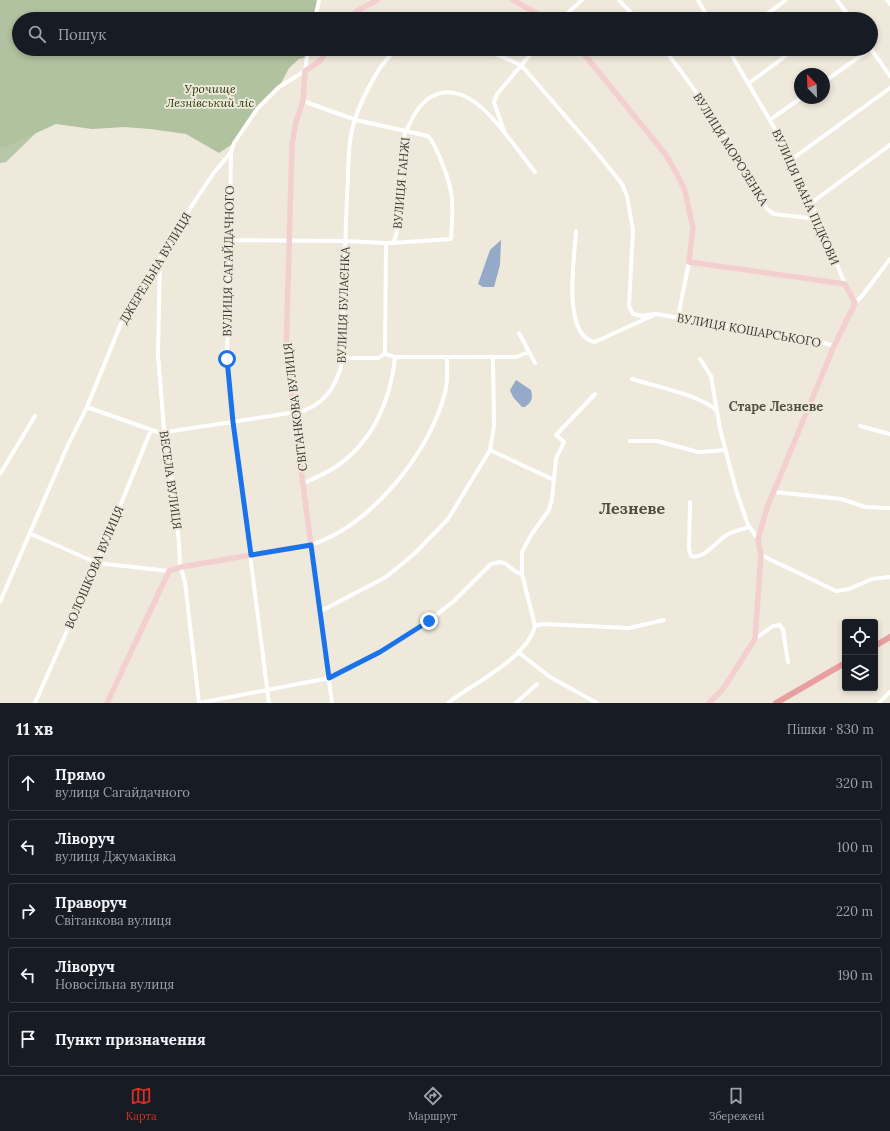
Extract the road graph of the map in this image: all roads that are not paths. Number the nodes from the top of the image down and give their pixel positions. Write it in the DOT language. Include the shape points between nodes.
graph roads {
  1 [pos="318,0"];
  2 [pos="377,0"];
  3 [pos="513,0"];
  4 [pos="582,0"];
  5 [pos="619,0"];
  6 [pos="705,0"];
  7 [pos="786,0"];
  8 [pos="837,0"];
  9 [pos="887,0"];
  10 [pos="699,2"];
  11 [pos="890,4"];
  12 [pos="316,12"];
  13 [pos="356,12"];
  14 [pos="534,12"];
  15 [pos="569,12"];
  16 [pos="630,12"];
  17 [pos="705,12"];
  18 [pos="770,12"];
  19 [pos="846,12"];
  20 [pos="307,56"];
  21 [pos="323,56"];
  22 [pos="391,56"];
  23 [pos="500,56"];
  24 [pos="529,56"];
  25 [pos="586,56"];
  26 [pos="670,56"];
  27 [pos="732,56"];
  28 [pos="786,56"];
  29 [pos="860,56"];
  30 [pos="875,56"];
  31 [pos="521,65"];
  32 [pos="305,71"];
  33 [pos="890,76"];
  34 [pos="830,78"];
  35 [pos="749,83"];
  36 [pos="890,88"];
  37 [pos="303,101"];
  38 [pos="794,103"];
  39 [pos="771,119"];
  40 [pos="356,120"];
  41 [pos="405,132"];
  42 [pos="505,135"];
  43 [pos="890,145"];
  44 [pos="231,152"];
  45 [pos="792,159"];
  46 [pos="535,172"];
  47 [pos="811,203"];
  48 [pos="817,219"];
  49 [pos="576,230"];
  50 [pos="228,240"];
  51 [pos="289,241"];
  52 [pos="345,241"];
  53 [pos="386,243"];
  54 [pos="392,243"];
  55 [pos="160,255"];
  56 [pos="890,259"];
  57 [pos="690,262"];
  58 [pos="845,284"];
  59 [pos="855,303"];
  60 [pos="656,314"];
  61 [pos="678,317"];
  62 [pos="519,333"];
  63 [pos="834,346"];
  64 [pos="529,352"];
  65 [pos="385,354"];
  66 [pos="395,357"];
  67 [pos="447,357"];
  68 [pos="493,357"];
  69 [pos="343,358"];
  70 [pos="700,358"];
  71 [pos="535,363"];
  72 [pos="632,379"];
  73 [pos="594,394"];
  74 [pos="87,407"];
  75 [pos="294,412"];
  76 [pos="717,412"];
  77 [pos="35,416"];
  78 [pos="233,422"];
  79 [pos="860,426"];
  80 [pos="151,430"];
  81 [pos="166,433"];
  82 [pos="890,434"];
  83 [pos="630,441"];
  84 [pos="490,450"];
  85 [pos="726,450"];
  86 [pos="0,474"];
  87 [pos="554,480"];
  88 [pos="304,483"];
  89 [pos="774,492"];
  90 [pos="690,502"];
  91 [pos="890,508"];
  92 [pos="749,527"];
  93 [pos="31,534"];
  94 [pos="758,539"];
  95 [pos="311,545"];
  96 [pos="251,555"];
  97 [pos="761,555"];
  98 [pos="97,563"];
  99 [pos="181,567"];
  100 [pos="169,571"];
  101 [pos="522,574"];
  102 [pos="890,577"];
  103 [pos="0,602"];
  104 [pos="321,611"];
  105 [pos="664,620"];
  106 [pos="535,626"];
  107 [pos="890,637"];
  108 [pos="755,639"];
  109 [pos="878,644"];
  110 [pos="518,652"];
  111 [pos="788,662"];
  112 [pos="842,665"];
  113 [pos="329,678"];
  114 [pos="537,684"];
  115 [pos="268,690"];
  116 [pos="890,692"];
  117 [pos="781,702"];
  118 [pos="35,703"];
  119 [pos="107,703"];
  120 [pos="199,703"];
  121 [pos="269,703"];
  122 [pos="332,703"];
  123 [pos="448,703"];
  124 [pos="516,703"];
  125 [pos="597,703"];
  126 [pos="709,703"];
  127 [pos="879,703"];
  1 -- 12 [label="street"];
  2 -- 13 [label="street"];
  3 -- 14 [label="street"];
  4 -- 15 [label="street"];
  5 -- 16 [label="street"];
  6 -- 10 [label="street"];
  7 -- 18 [label="street"];
  8 -- 19 [label="street"];
  9 -- 11 [label="street"];
  10 -- 17 [label="street"];
  20 -- 32 [label="street"];
  21 -- 32 [label="street"];
  22 -- 40 [label="street, ВУЛИЦЯ БУЛАЄНКА" via="368,89"];
  23 -- 31 [label="street"];
  24 -- 31 [label="street"];
  25 -- 57 [label="street" via="666,154 678,176 693,228"];
  26 -- 48 [label="street, ВУЛИЦЯ МОРОЗЕНКА" via="715,120 767,209 774,214"];
  27 -- 35 [label="street, ВУЛИЦЯ ІВАНА ПІДКОВИ"];
  28 -- 35 [label="street"];
  29 -- 34 [label="street"];
  30 -- 33 [label="street"];
  31 -- 42 [label="street" via="497,94 494,102"];
  31 -- 60 [label="street" via="622,184 627,196 633,230 629,306 633,314"];
  32 -- 37 [label="street, СВІТАНКОВА ВУЛИЦЯ"];
  32 -- 44 [label="street, ДЖЕРЕЛЬНА ВУЛИЦЯ" via="268,96 234,142"];
  35 -- 39 [label="street, ВУЛИЦЯ ІВАНА ПІДКОВИ"];
  36 -- 45 [label="street"];
  37 -- 40 [label="street"];
  37 -- 51 [label="street, СВІТАНКОВА ВУЛИЦЯ" via="292,144"];
  38 -- 39 [label="street"];
  39 -- 45 [label="street, ВУЛИЦЯ ІВАНА ПІДКОВИ"];
  40 -- 41 [label="street"];
  40 -- 52 [label="street, ВУЛИЦЯ БУЛАЄНКА" via="352,130"];
  41 -- 42 [label="street, ВУЛИЦЯ ГАНЖІ" via="425,100 438,93 449,92 463,95 476,103"];
  41 -- 54 [label="street, ВУЛИЦЯ ГАНЖІ" via="398,227"];
  41 -- 54 [label="street" via="428,136 435,144 451,185 451,239"];
  42 -- 46 [label="street, ВУЛИЦЯ ГАНЖІ"];
  43 -- 47 [label="street"];
  44 -- 50 [label="street, ВУЛИЦЯ САГАЙДАЧНОГО"];
  44 -- 55 [label="street, ДЖЕРЕЛЬНА ВУЛИЦЯ" via="213,174"];
  45 -- 47 [label="street, ВУЛИЦЯ ІВАНА ПІДКОВИ"];
  47 -- 48 [label="street, ВУЛИЦЯ ІВАНА ПІДКОВИ"];
  48 -- 58 [label="street, ВУЛИЦЯ ІВАНА ПІДКОВИ"];
  49 -- 60 [label="street" via="572,306 582,335 595,342"];
  50 -- 51 [label="street"];
  50 -- 78 [label="street, ВУЛИЦЯ САГАЙДАЧНОГО" via="227,359"];
  51 -- 52 [label="street"];
  51 -- 75 [label="street, СВІТАНКОВА ВУЛИЦЯ" via="286,354"];
  52 -- 53 [label="street"];
  52 -- 69 [label="street, ВУЛИЦЯ БУЛАЄНКА"];
  53 -- 54 [label="street, ВУЛИЦЯ ГАНЖІ"];
  53 -- 65 [label="street, ВУЛИЦЯ ГАНЖІ"];
  55 -- 74 [label="street, ДЖЕРЕЛЬНА ВУЛИЦЯ" via="124,316"];
  55 -- 81 [label="street, ВЕСЕЛА ВУЛИЦЯ" via="158,355"];
  56 -- 59 [label="street"];
  57 -- 58 [label="street"];
  57 -- 61 [label="street"];
  58 -- 59 [label="street"];
  59 -- 63 [label="street"];
  60 -- 61 [label="street, ВУЛИЦЯ КОШАРСЬКОГО"];
  61 -- 63 [label="street, ВУЛИЦЯ КОШАРСЬКОГО"];
  62 -- 64 [label="street"];
  63 -- 89 [label="street, ВУЛИЦЯ КОШАРСЬКОГО"];
  64 -- 68 [label="street" via="516,357"];
  64 -- 71 [label="street"];
  65 -- 66 [label="street"];
  65 -- 69 [label="street" via="378,358"];
  66 -- 67 [label="street"];
  66 -- 88 [label="street" via="394,375 382,413 361,445 336,467"];
  67 -- 68 [label="street"];
  67 -- 95 [label="street" via="446,392 436,419 414,459 390,492 354,523 324,541"];
  68 -- 84 [label="street" via="494,426"];
  69 -- 75 [label="street, ВУЛИЦЯ БУЛАЄНКА" via="340,374 330,393 310,408"];
  70 -- 76 [label="street" via="711,376"];
  72 -- 76 [label="street" via="684,394"];
  73 -- 87 [label="street" via="556,435 564,442 556,459"];
  74 -- 80 [label="street, ВУЛИЦЯ БУЛАЄНКА"];
  74 -- 93 [label="street, ДЖЕРЕЛЬНА ВУЛИЦЯ" via="67,447"];
  75 -- 78 [label="street, ВУЛИЦЯ БУЛАЄНКА"];
  75 -- 88 [label="street, СВІТАНКОВА ВУЛИЦЯ"];
  76 -- 85 [label="street"];
  77 -- 86 [label="street"];
  78 -- 81 [label="street, ВУЛИЦЯ БУЛАЄНКА"];
  78 -- 96 [label="street, ВУЛИЦЯ САГАЙДАЧНОГО"];
  79 -- 82 [label="street"];
  80 -- 81 [label="street, ВУЛИЦЯ БУЛАЄНКА"];
  80 -- 98 [label="street, ВОЛОШКОВА ВУЛИЦЯ"];
  81 -- 99 [label="street, ВЕСЕЛА ВУЛИЦЯ"];
  83 -- 85 [label="street" via="657,441 698,452"];
  84 -- 87 [label="street"];
  84 -- 104 [label="street" via="448,519 414,554 386,576"];
  85 -- 92 [label="street"];
  87 -- 101 [label="street" via="550,510 522,552"];
  88 -- 95 [label="street, СВІТАНКОВА ВУЛИЦЯ"];
  89 -- 91 [label="street" via="842,499 865,506"];
  89 -- 94 [label="street, ВУЛИЦЯ КОШАРСЬКОГО"];
  90 -- 92 [label="street" via="691,556 701,554 725,536"];
  92 -- 94 [label="street"];
  93 -- 98 [label="street"];
  93 -- 103 [label="street, ДЖЕРЕЛЬНА ВУЛИЦЯ"];
  94 -- 97 [label="street, ВУЛИЦЯ КОШАРСЬКОГО"];
  95 -- 96 [label="street"];
  95 -- 104 [label="street, СВІТАНКОВА ВУЛИЦЯ"];
  96 -- 99 [label="street"];
  96 -- 115 [label="street, ВУЛИЦЯ САГАЙДАЧНОГО"];
  97 -- 102 [label="street" via="836,591 849,589 872,579"];
  97 -- 108 [label="street, ВУЛИЦЯ КОШАРСЬКОГО"];
  98 -- 100 [label="street"];
  98 -- 118 [label="street, ВОЛОШКОВА ВУЛИЦЯ"];
  99 -- 100 [label="street"];
  99 -- 120 [label="street, ВЕСЕЛА ВУЛИЦЯ" via="186,589"];
  100 -- 119 [label="street"];
  101 -- 106 [label="street"];
  101 -- 113 [label="street" via="500,562 491,564 455,600 429,621 380,652"];
  104 -- 113 [label="street, СВІТАНКОВА ВУЛИЦЯ"];
  105 -- 106 [label="street" via="629,628 543,624"];
  106 -- 110 [label="street" via="530,639"];
  107 -- 109 [label="main road"];
  108 -- 111 [label="street" via="773,626 780,625"];
  108 -- 126 [label="street, ВУЛИЦЯ КОШАРСЬКОГО" via="723,689"];
  110 -- 123 [label="street" via="487,678"];
  110 -- 125 [label="street" via="550,677"];
  112 -- 117 [label="main road"];
  113 -- 115 [label="street"];
  113 -- 122 [label="street, СВІТАНКОВА ВУЛИЦЯ"];
  114 -- 124 [label="street"];
  115 -- 120 [label="street"];
  115 -- 121 [label="street, ВУЛИЦЯ САГАЙДАЧНОГО"];
  116 -- 127 [label="street"];
}
